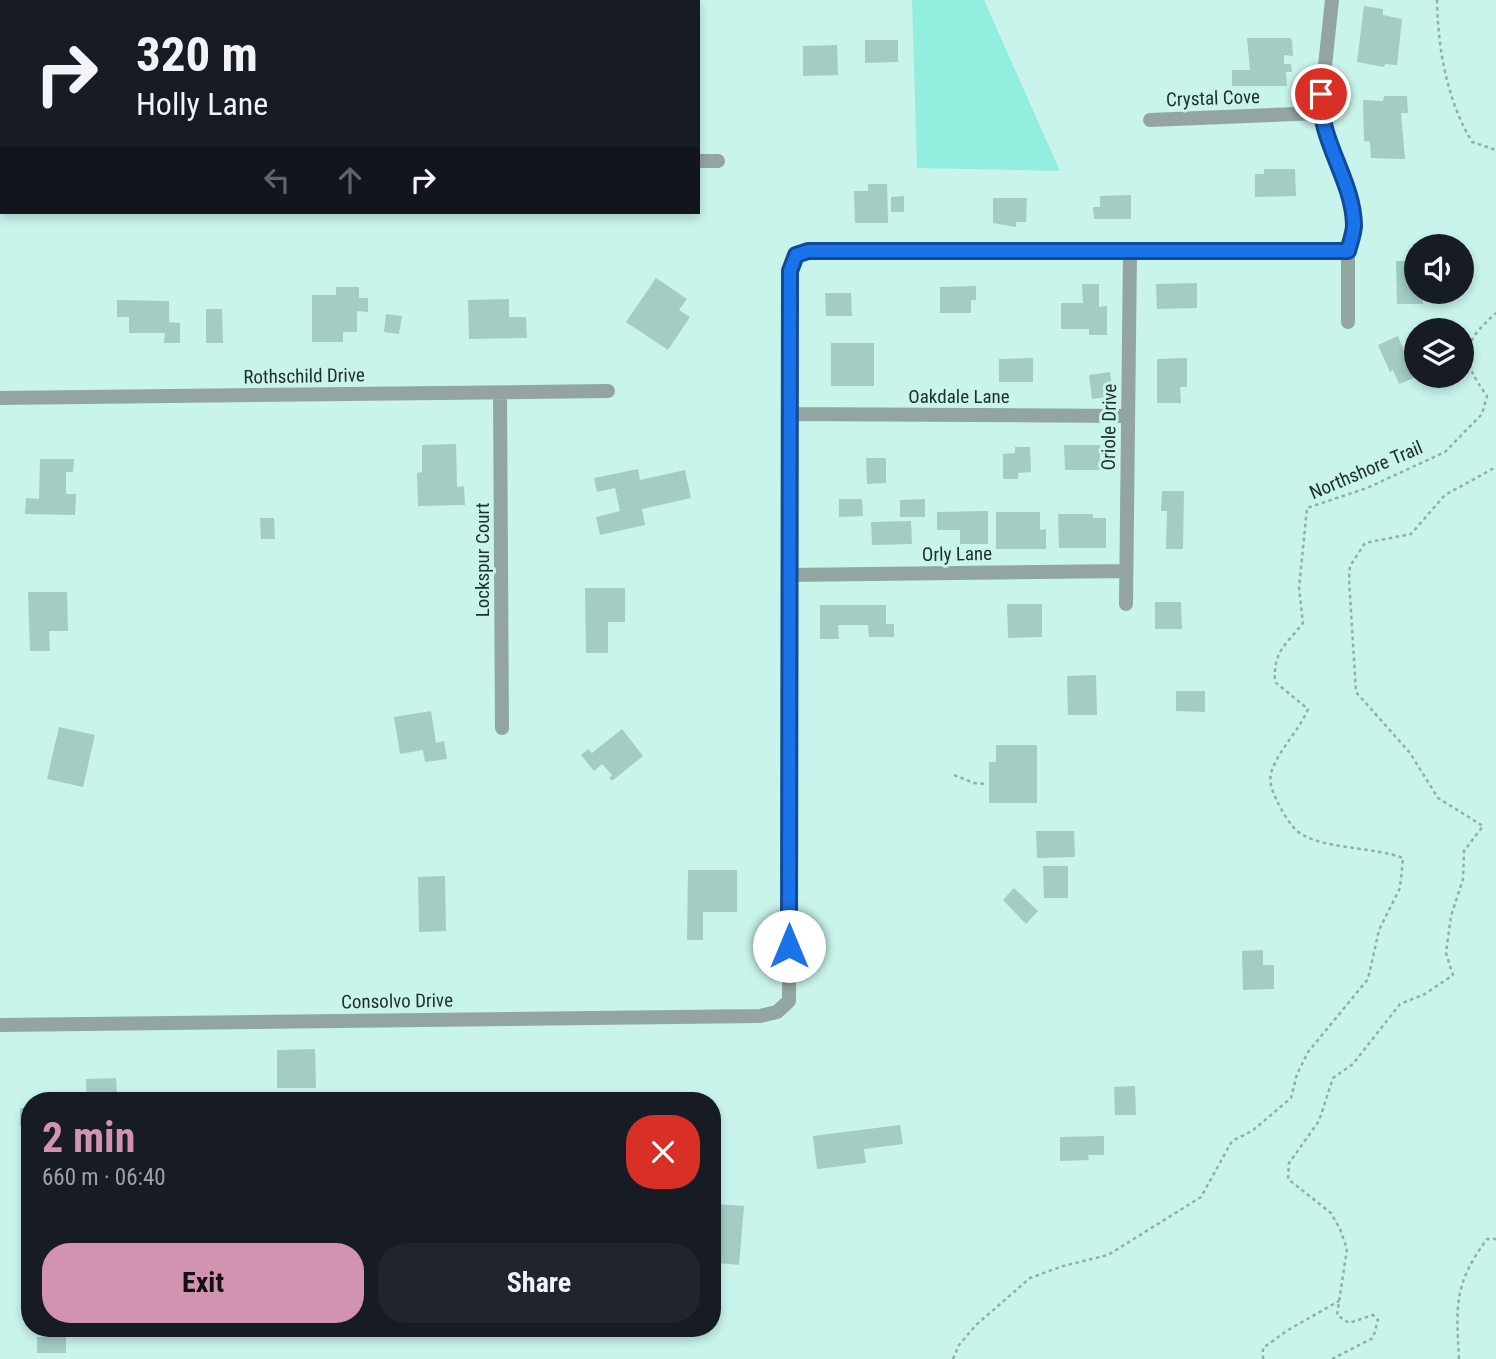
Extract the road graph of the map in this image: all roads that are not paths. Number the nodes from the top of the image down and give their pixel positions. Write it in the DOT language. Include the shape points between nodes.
graph roads {
  1 [pos="1332,0"];
  2 [pos="1320,113"];
  3 [pos="1150,120"];
  4 [pos="700,161"];
  5 [pos="719,161"];
  6 [pos="1130,251"];
  7 [pos="1348,251"];
  8 [pos="1348,321"];
  9 [pos="608,391"];
  10 [pos="500,393"];
  11 [pos="0,398"];
  12 [pos="789,414"];
  13 [pos="1128,416"];
  14 [pos="1126,571"];
  15 [pos="788,575"];
  16 [pos="1126,604"];
  17 [pos="502,728"];
  18 [pos="0,1025"];
  1 -- 2 [label="street"];
  2 -- 3 [label="street, Crystal Cove"];
  2 -- 7 [label="street" via="1349,199 1354,226"];
  4 -- 5 [label="street"];
  6 -- 7 [label="street"];
  6 -- 12 [label="street" via="808,251 796,255 790,271"];
  6 -- 13 [label="street, Oriole Drive"];
  7 -- 8 [label="street"];
  9 -- 10 [label="street, Rothschild Drive"];
  10 -- 11 [label="street, Rothschild Drive"];
  10 -- 17 [label="street, Lockspur Court"];
  12 -- 13 [label="street, Oakdale Lane"];
  12 -- 15 [label="street"];
  13 -- 14 [label="street, Oriole Drive"];
  14 -- 15 [label="street, Orly Lane"];
  14 -- 16 [label="street, Oriole Drive"];
  15 -- 18 [label="street, Consolvo Drive" via="789,1001 777,1012 760,1016"];
}
